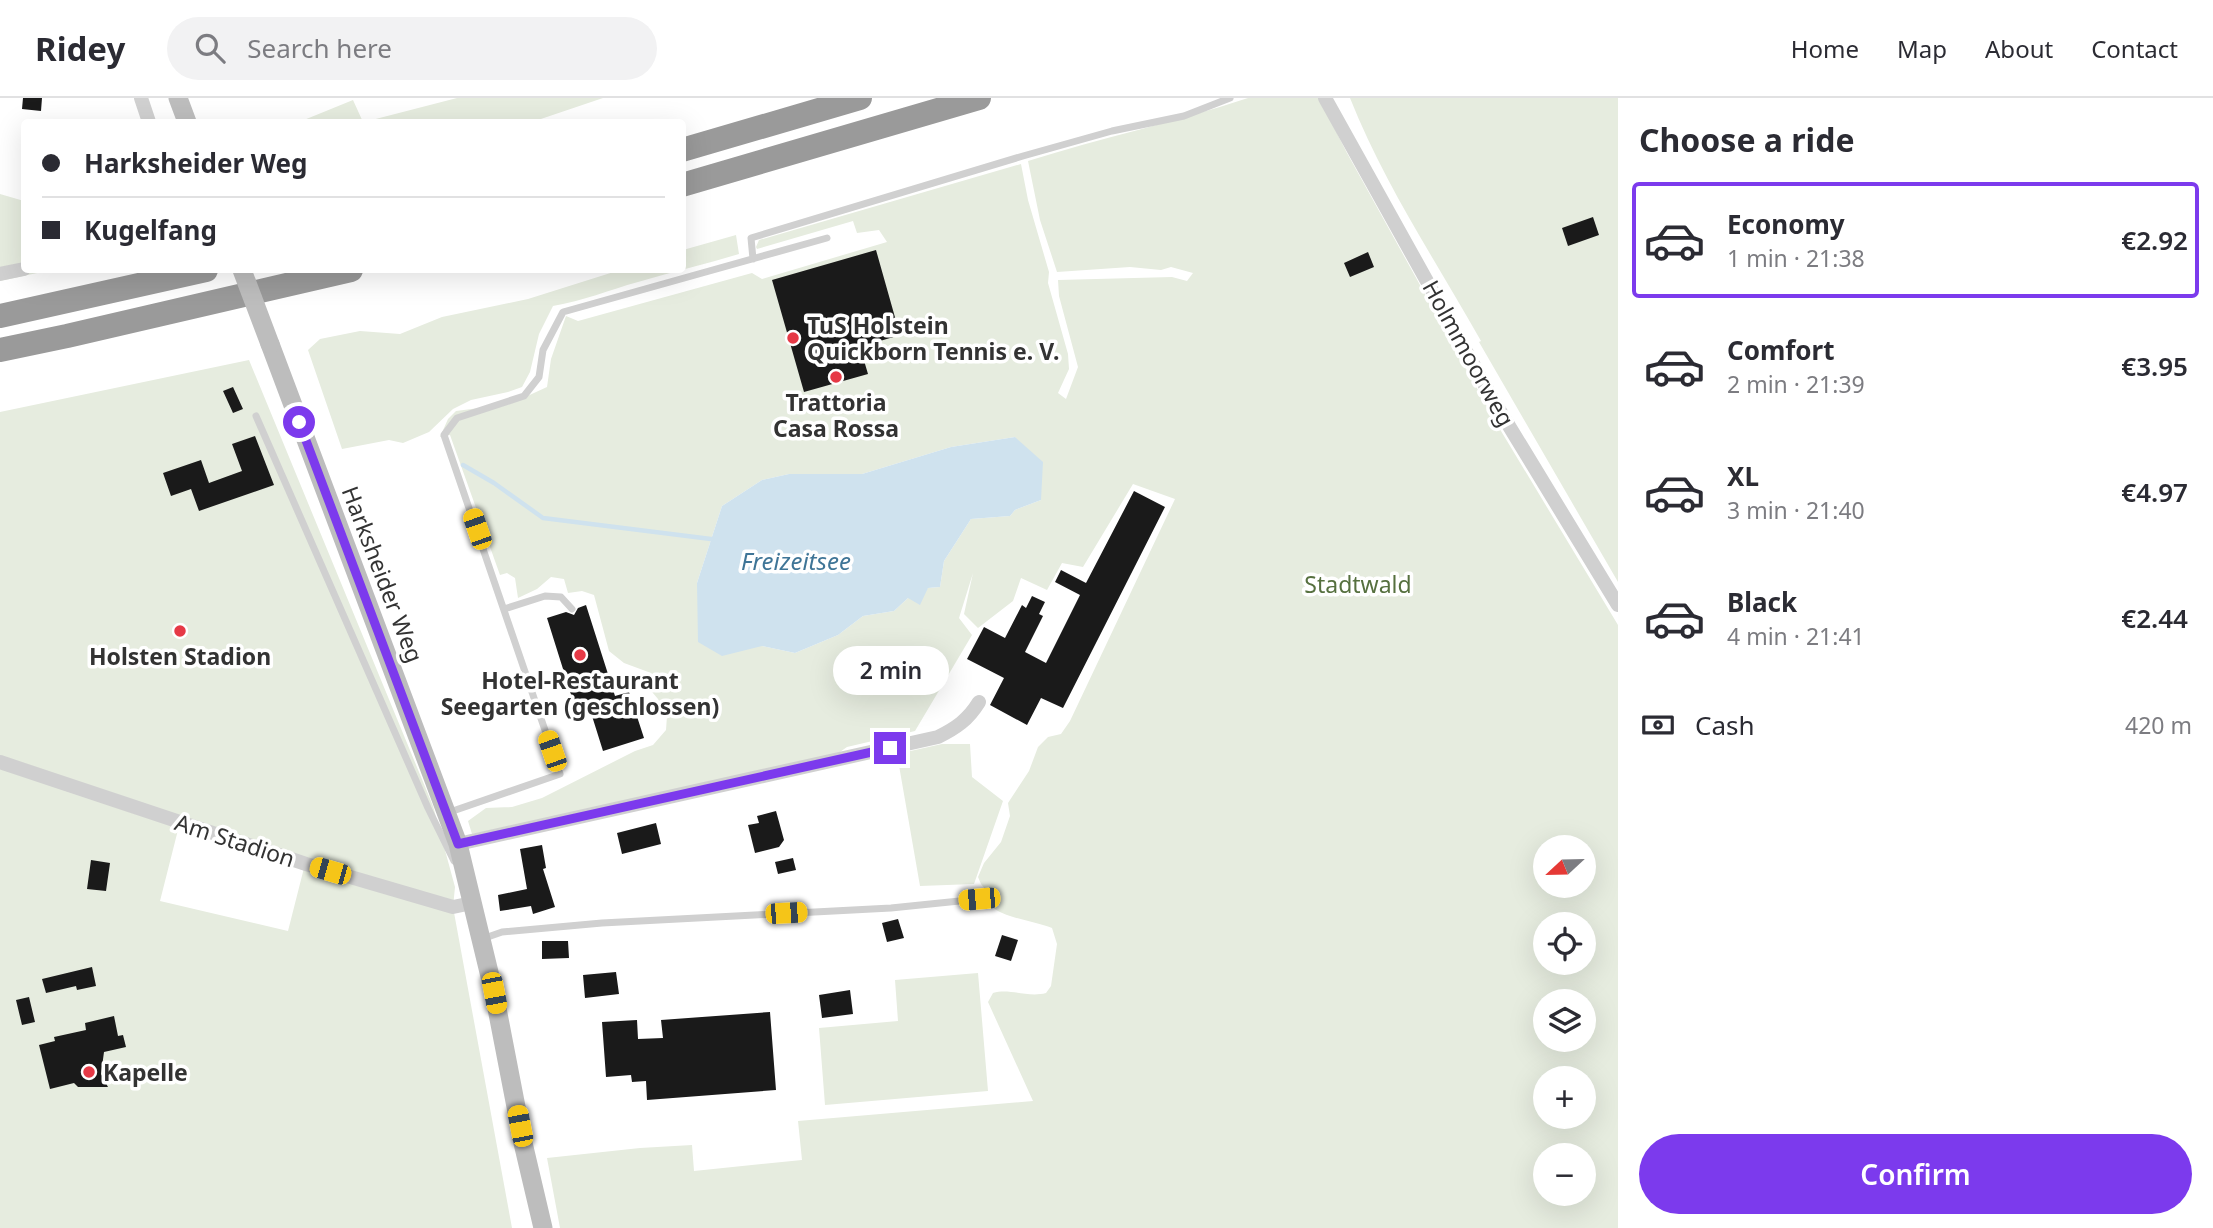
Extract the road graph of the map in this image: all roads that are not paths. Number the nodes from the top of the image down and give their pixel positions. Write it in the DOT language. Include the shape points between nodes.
graph roads {
  1 [pos="141,98"];
  2 [pos="178,98"];
  3 [pos="860,98"];
  4 [pos="979,98"];
  5 [pos="1230,98"];
  6 [pos="1325,98"];
  7 [pos="148,119"];
  8 [pos="186,119"];
  9 [pos="686,149"];
  10 [pos="686,184"];
  11 [pos="827,239"];
  12 [pos="753,259"];
  13 [pos="21,270"];
  14 [pos="193,273"];
  15 [pos="243,273"];
  16 [pos="338,273"];
  17 [pos="0,274"];
  18 [pos="0,316"];
  19 [pos="0,349"];
  20 [pos="256,416"];
  21 [pos="1618,605"];
  22 [pos="503,608"];
  23 [pos="572,610"];
  24 [pos="979,702"];
  25 [pos="0,762"];
  26 [pos="446,813"];
  27 [pos="458,844"];
  28 [pos="471,898"];
  29 [pos="979,899"];
  30 [pos="481,940"];
  31 [pos="543,1228"];
  1 -- 7 [label="street"];
  2 -- 8 [label="main road"];
  3 -- 9 [label="highway"];
  4 -- 10 [label="highway"];
  5 -- 12 [label="lane" via="1184,116 1023,156 751,238"];
  6 -- 21 [label="street, Holmmoorweg" via="1492,398"];
  11 -- 12 [label="lane"];
  12 -- 22 [label="lane" via="563,312 543,351 539,377 524,396 457,418 444,435"];
  13 -- 17 [label="street"];
  14 -- 18 [label="highway"];
  15 -- 26 [label="main road, Harksheider Weg, bridge"];
  16 -- 19 [label="highway"];
  20 -- 28 [label="lane"];
  22 -- 23 [label="lane" via="545,596 561,597"];
  22 -- 26 [label="lane" via="560,774"];
  24 -- 27 [label="street" via="959,727 938,737"];
  25 -- 28 [label="street, Am Stadion" via="306,864 453,907"];
  26 -- 27 [label="main road, Harksheider Weg"];
  27 -- 28 [label="main road, Harksheider Weg"];
  28 -- 30 [label="main road, Harksheider Weg"];
  29 -- 30 [label="lane" via="602,923 502,932"];
  30 -- 31 [label="main road, Harksheider Weg"];
}
